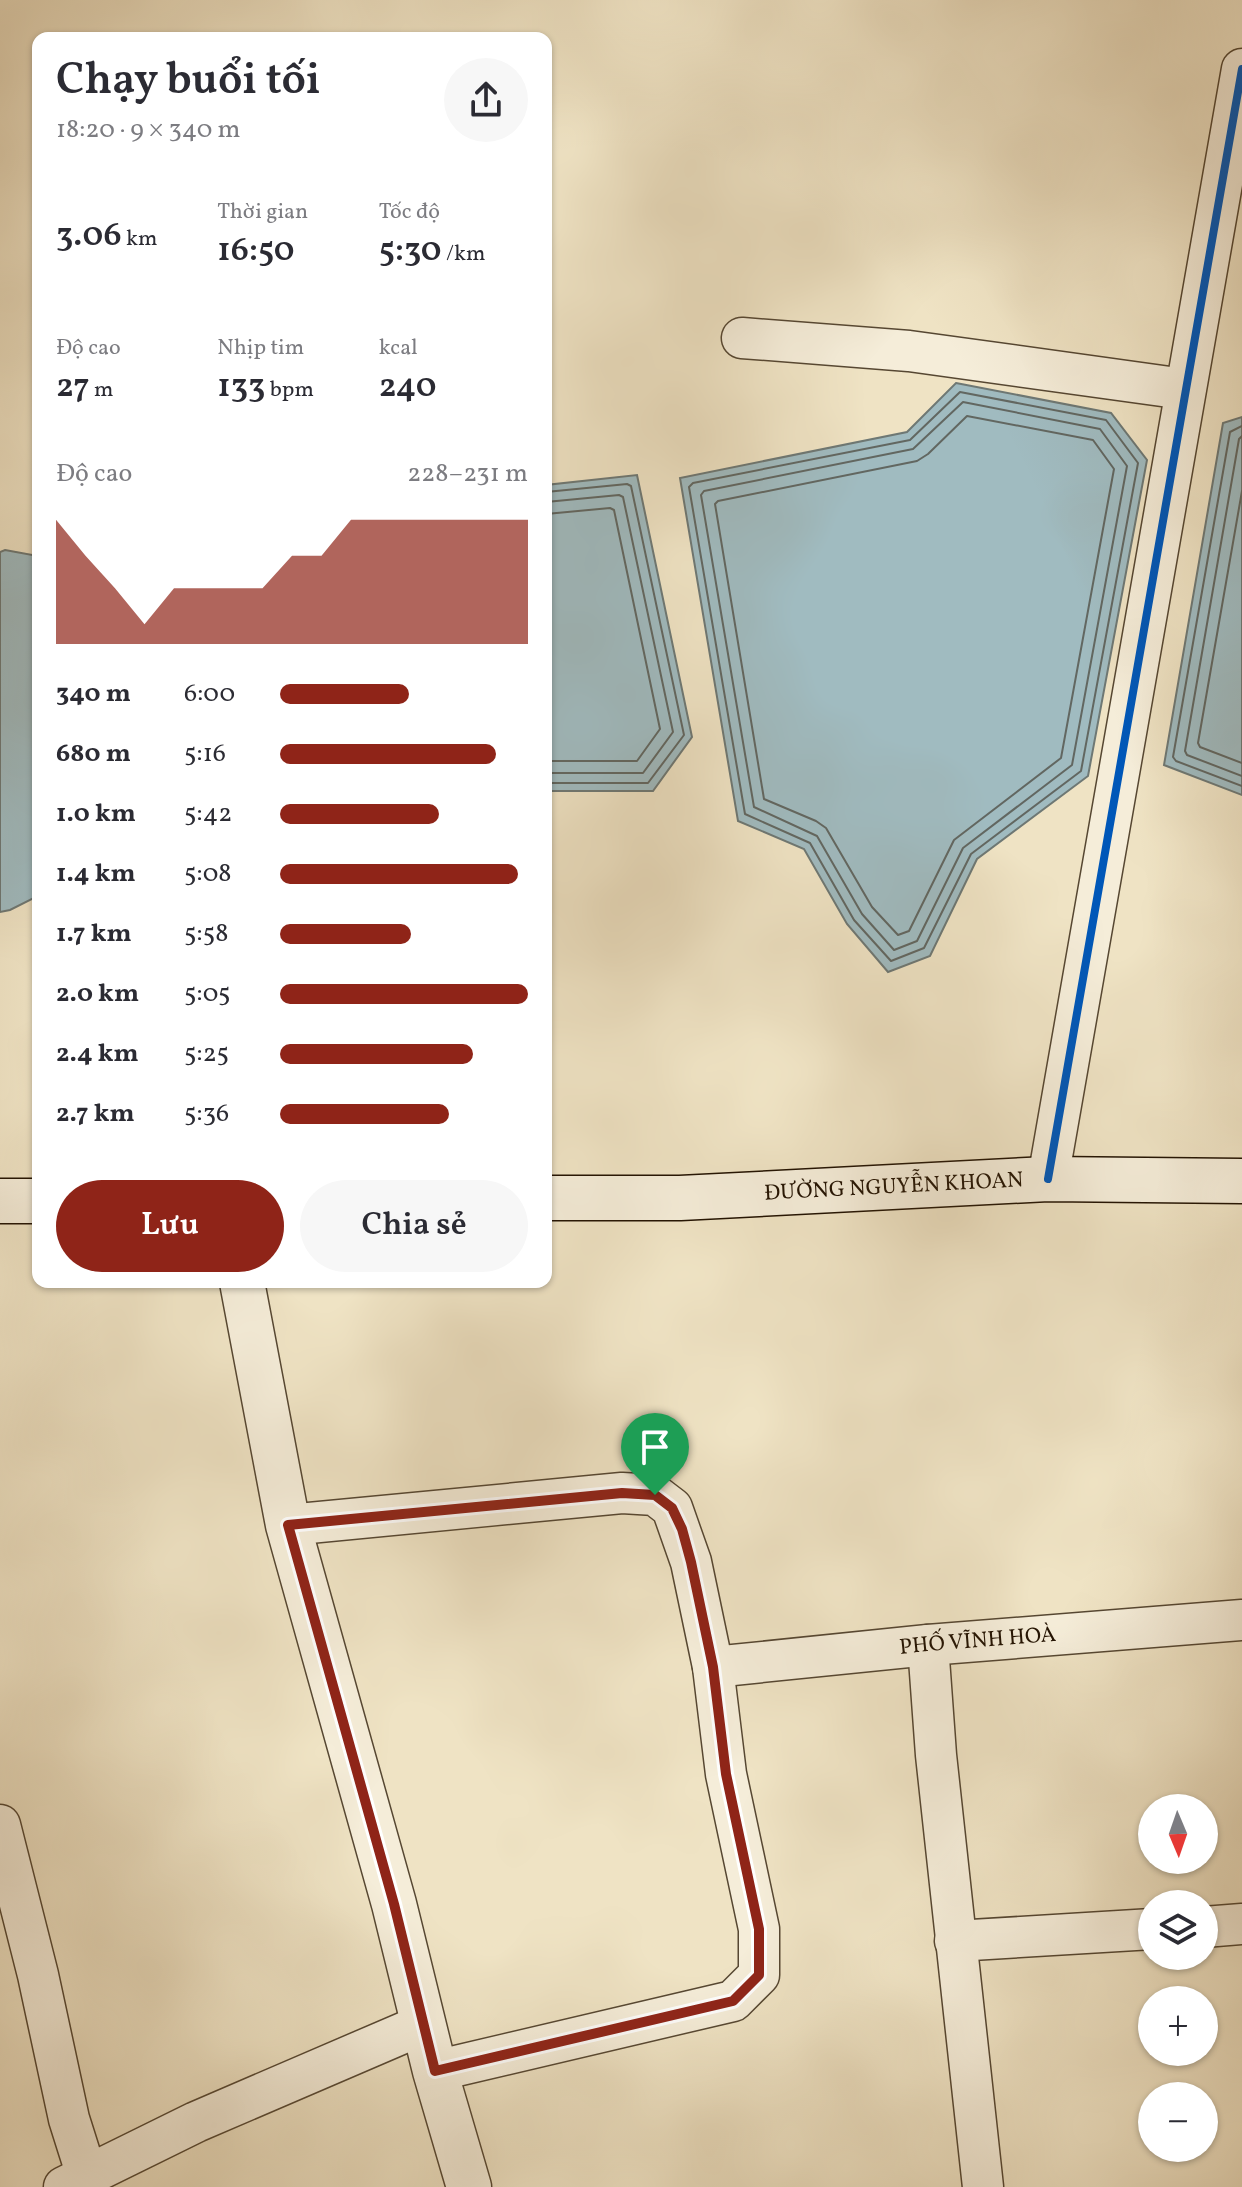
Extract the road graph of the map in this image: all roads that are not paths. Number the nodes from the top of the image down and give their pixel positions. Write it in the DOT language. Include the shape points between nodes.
graph roads {
  1 [pos="1242,69"];
  2 [pos="742,338"];
  3 [pos="1184,389"];
  4 [pos="1048,1179"];
  5 [pos="1242,1181"];
  6 [pos="552,1198"];
  7 [pos="0,1201"];
  8 [pos="32,1201"];
  9 [pos="243,1288"];
  10 [pos="288,1525"];
  11 [pos="1242,1620"];
  12 [pos="928,1645"];
  13 [pos="713,1667"];
  14 [pos="0,1825"];
  15 [pos="1242,1924"];
  16 [pos="1218,1926"];
  17 [pos="1138,1930"];
  18 [pos="955,1941"];
  19 [pos="424,2024"];
  20 [pos="435,2071"];
  21 [pos="75,2181"];
  22 [pos="469,2187"];
  23 [pos="983,2187"];
  1 -- 3 [label="street"];
  2 -- 3 [label="street" via="909,351"];
  3 -- 4 [label="street"];
  4 -- 5 [label="street, ĐƯỜNG NGUYỄN KHOAN"];
  4 -- 6 [label="street, ĐƯỜNG NGUYỄN KHOAN" via="680,1198"];
  7 -- 8 [label="street"];
  9 -- 10 [label="street"];
  10 -- 13 [label="street" via="622,1493 655,1495 672,1508 682,1529"];
  10 -- 19 [label="street"];
  11 -- 12 [label="street, PHỐ VĨNH HOÀ"];
  12 -- 13 [label="street, PHỐ VĨNH HOÀ"];
  12 -- 18 [label="street"];
  13 -- 20 [label="street" via="726,1774 759,1929 759,1975 733,2001"];
  14 -- 21 [label="street" via="69,2119"];
  15 -- 16 [label="street"];
  17 -- 18 [label="street"];
  18 -- 23 [label="street"];
  19 -- 20 [label="street"];
  19 -- 21 [label="street" via="196,2122"];
  20 -- 22 [label="street"];
}
